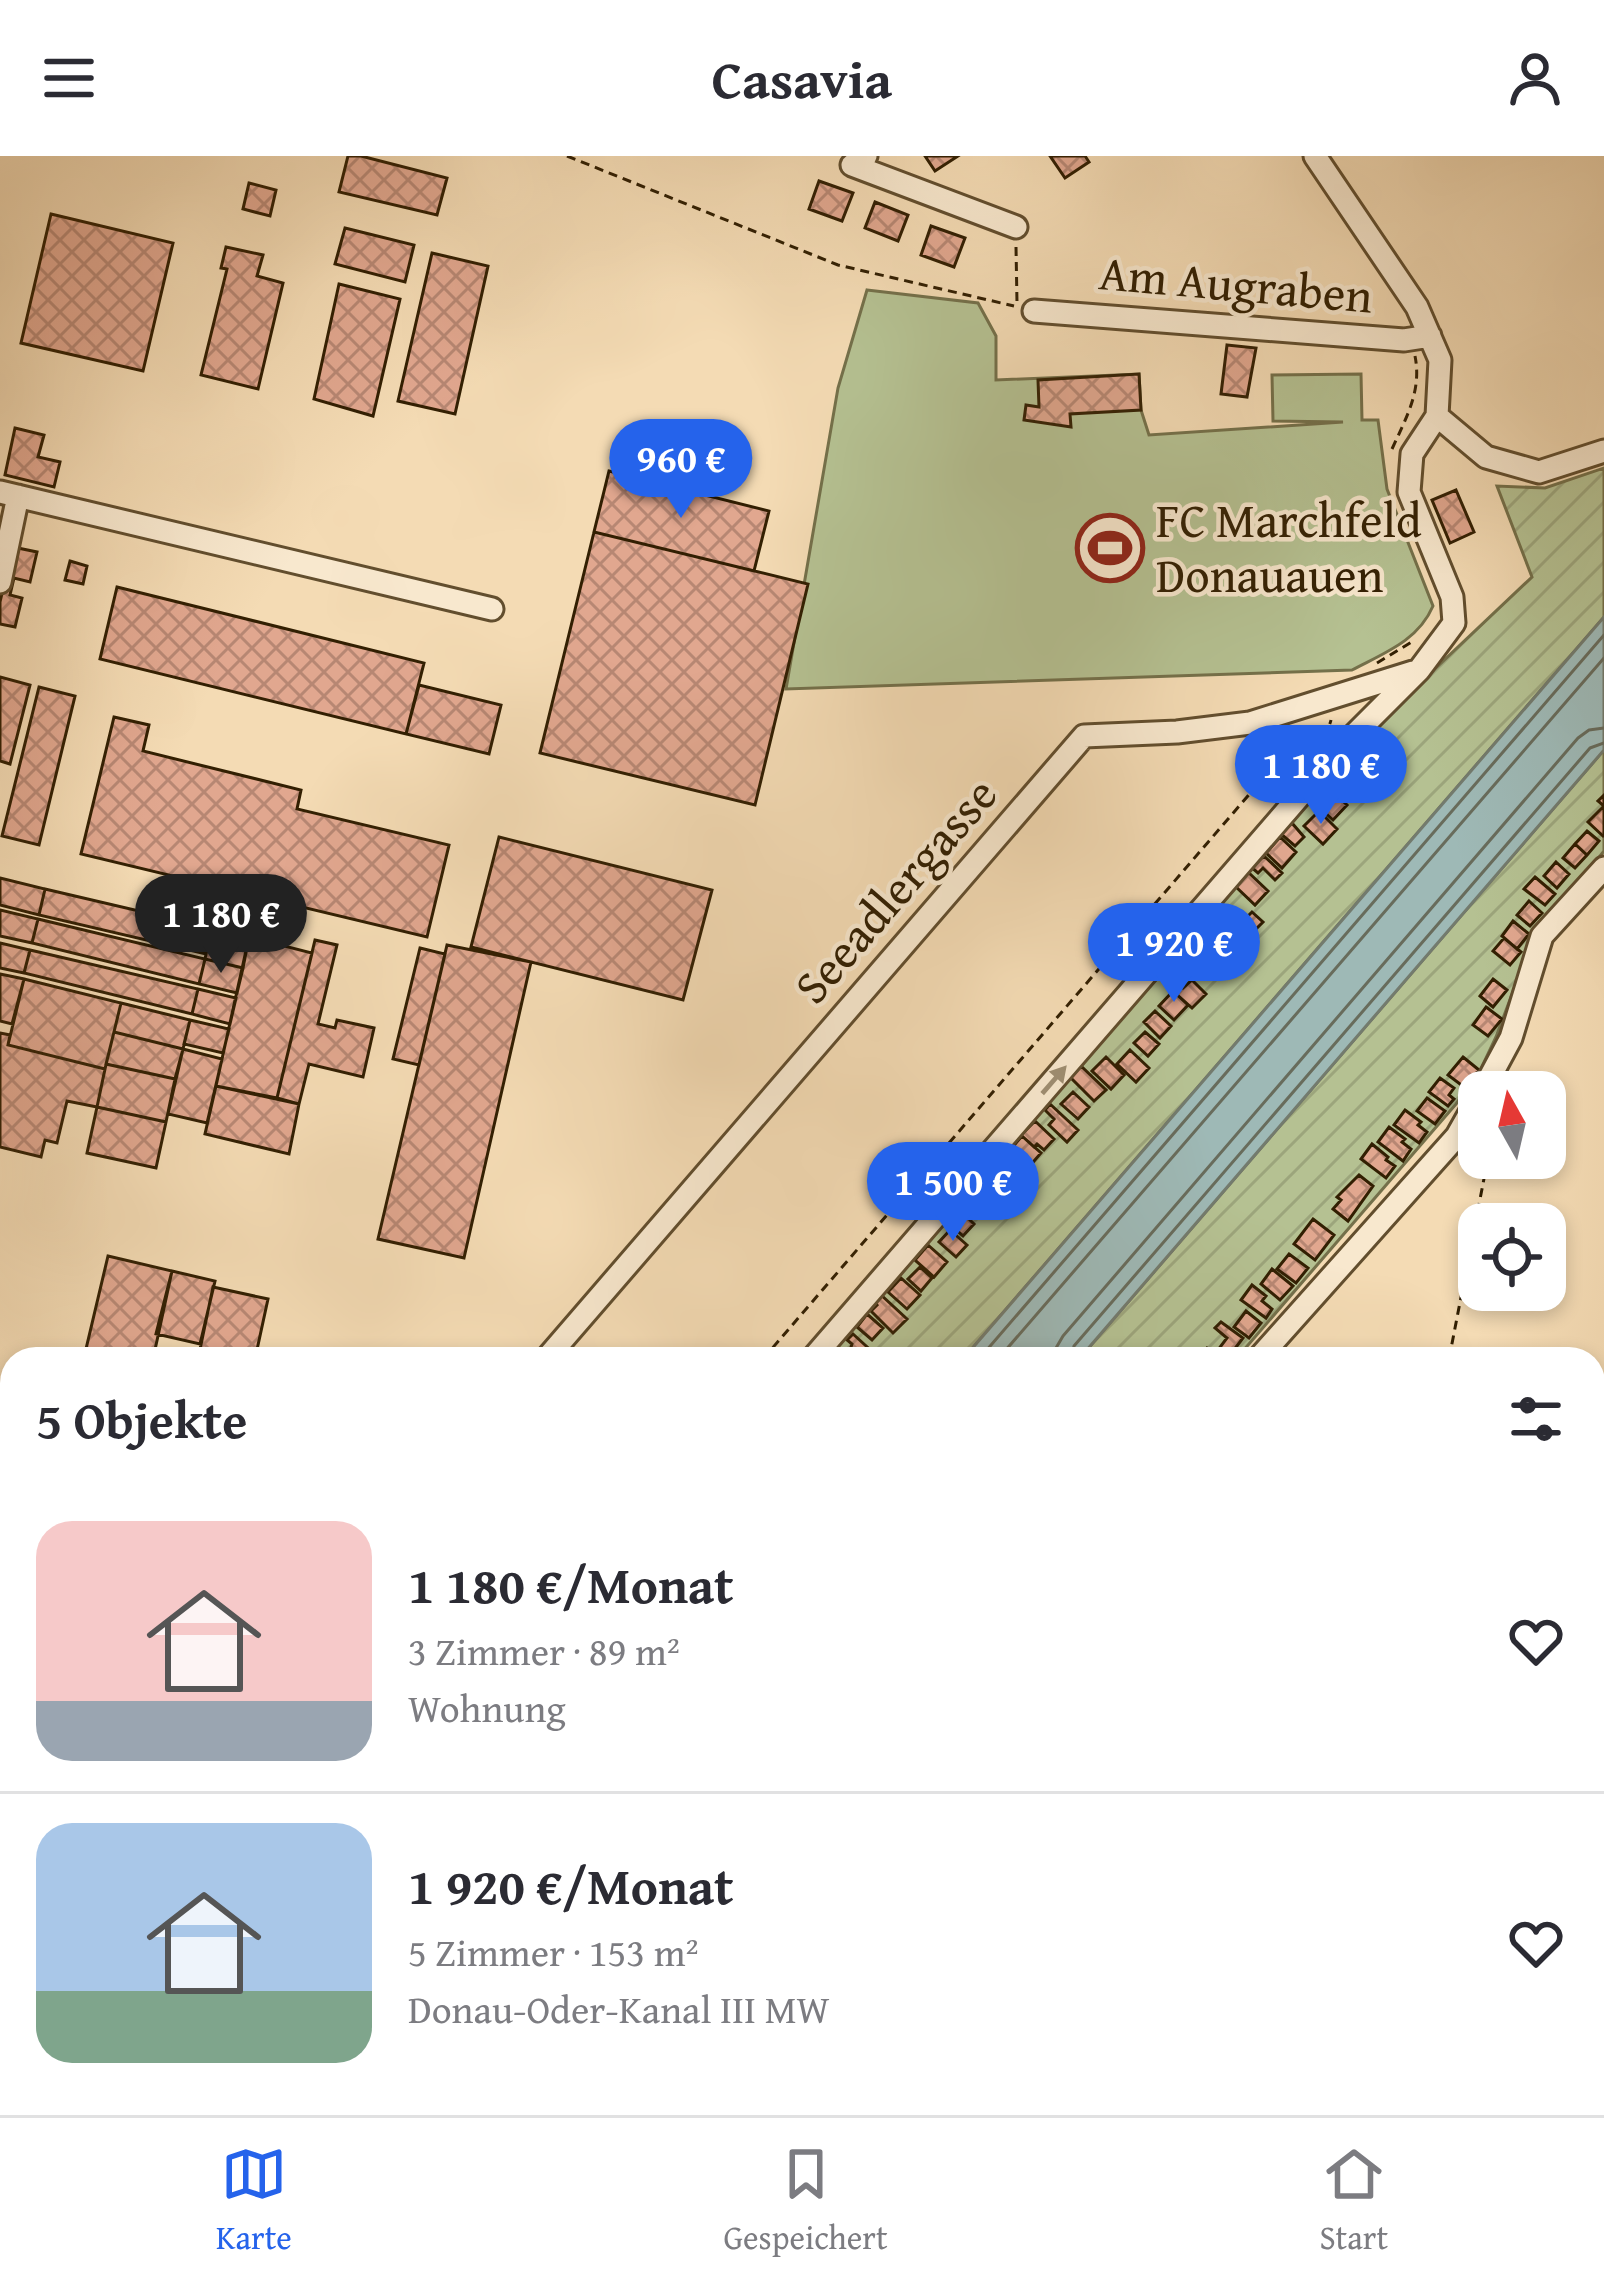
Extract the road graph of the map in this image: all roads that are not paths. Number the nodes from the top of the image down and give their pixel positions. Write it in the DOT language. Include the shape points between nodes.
graph roads {
  1 [pos="866,156"];
  2 [pos="1316,156"];
  3 [pos="1016,227"];
  4 [pos="1034,310"];
  5 [pos="1421,338"];
  6 [pos="1437,416"];
  7 [pos="1604,451"];
  8 [pos="9,494"];
  9 [pos="0,582"];
  10 [pos="492,609"];
  11 [pos="1419,670"];
  12 [pos="1604,868"];
  13 [pos="1493,1071"];
  14 [pos="1458,1134"];
  15 [pos="556,1347"];
  16 [pos="822,1347"];
  17 [pos="1269,1347"];
  1 -- 3 [label="street" via="852,165"];
  2 -- 5 [label="street" via="1417,307"];
  4 -- 5 [label="street, Am Augraben"];
  5 -- 6 [label="street" via="1440,360"];
  6 -- 7 [label="street" via="1486,457 1539,472"];
  6 -- 11 [label="street" via="1412,454 1409,492 1452,597 1454,623"];
  8 -- 9 [label="street"];
  8 -- 10 [label="street"];
  11 -- 15 [label="street, Seeadlergasse" via="1250,723 1084,736"];
  16 -- 11 [label="street, one-way" via="1342,747"];
  12 -- 13 [label="street" via="1542,936"];
  14 -- 17 [label="street"];
}
